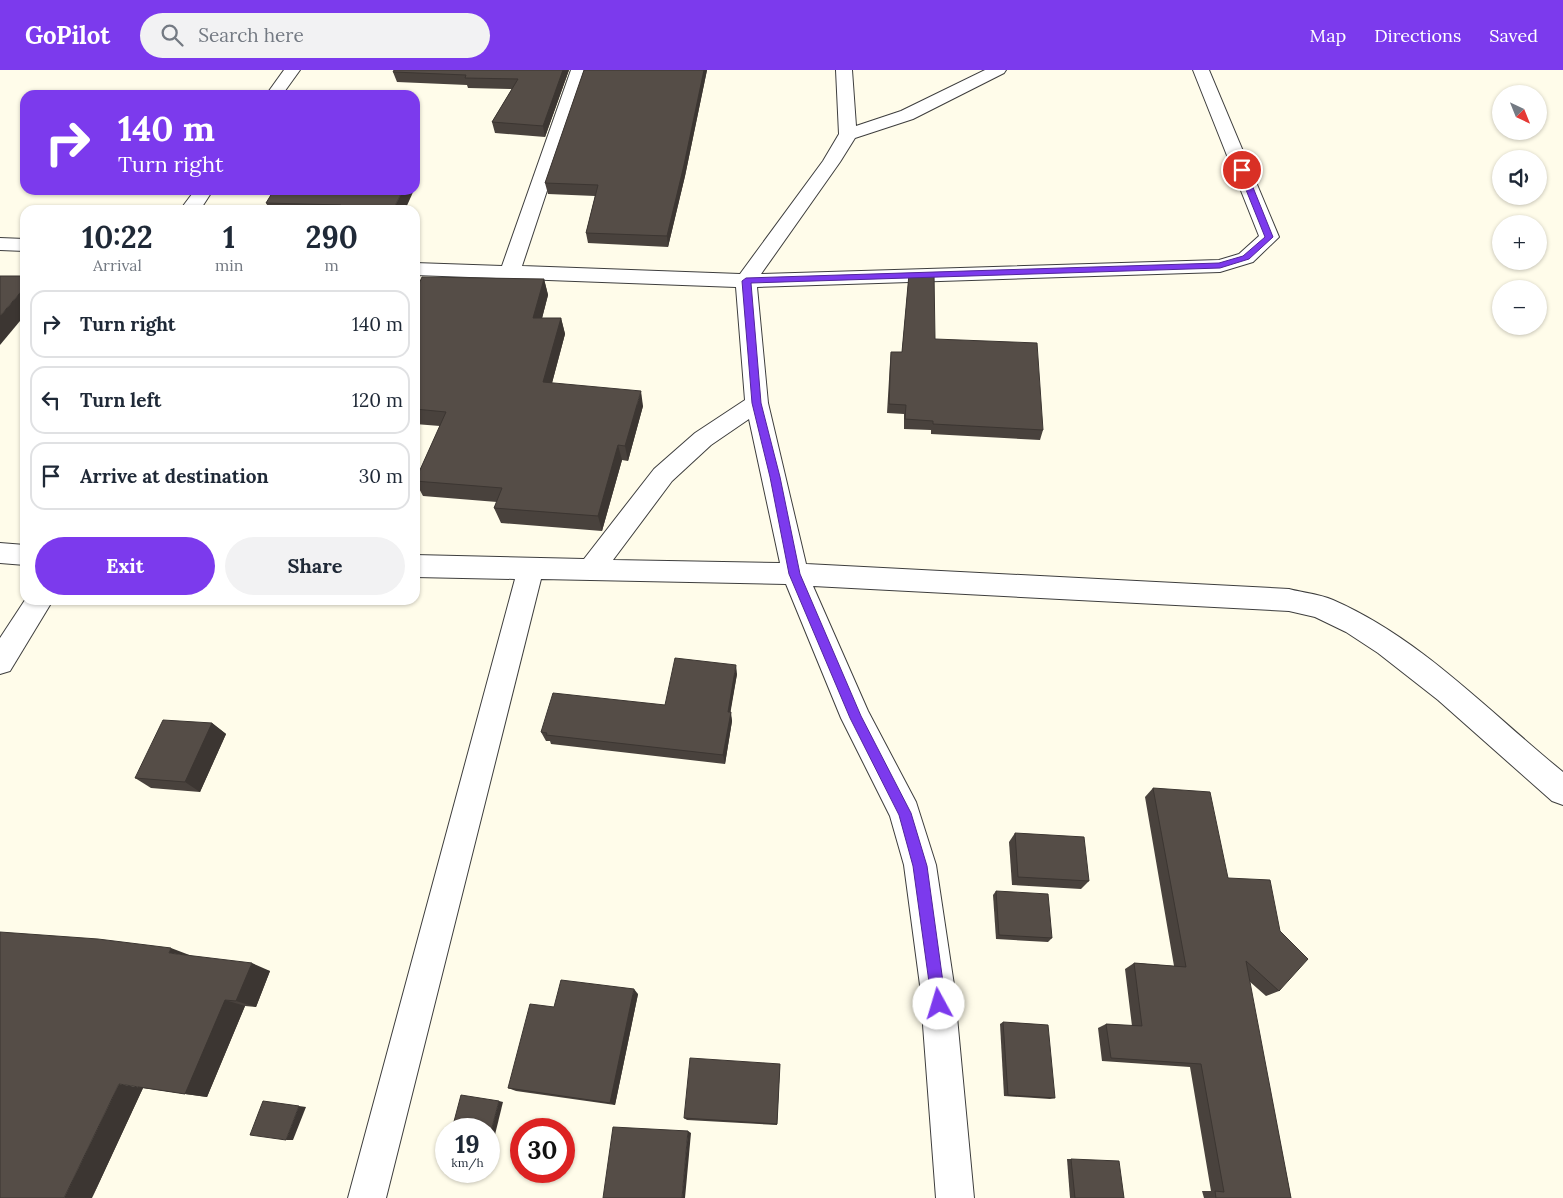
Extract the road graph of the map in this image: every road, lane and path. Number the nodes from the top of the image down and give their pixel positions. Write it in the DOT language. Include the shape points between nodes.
graph roads {
  1 [pos="292,70"];
  2 [pos="579,70"];
  3 [pos="844,70"];
  4 [pos="998,70"];
  5 [pos="1201,70"];
  6 [pos="278,90"];
  7 [pos="848,134"];
  8 [pos="0,244"];
  9 [pos="20,245"];
  10 [pos="420,269"];
  11 [pos="510,272"];
  12 [pos="746,281"];
  13 [pos="757,403"];
  14 [pos="0,552"];
  15 [pos="20,554"];
  16 [pos="420,566"];
  17 [pos="531,568"];
  18 [pos="590,570"];
  19 [pos="795,574"];
  20 [pos="37,605"];
  21 [pos="0,662"];
  22 [pos="1563,791"];
  23 [pos="367,1198"];
  24 [pos="955,1198"];
  1 -- 6 [label="street"];
  2 -- 11 [label="street"];
  3 -- 7 [label="street"];
  4 -- 7 [label="street" via="907,115"];
  5 -- 12 [label="street" via="1269,237 1246,258 1220,266"];
  7 -- 12 [label="street"];
  8 -- 9 [label="street"];
  10 -- 11 [label="street"];
  11 -- 12 [label="street"];
  12 -- 13 [label="street"];
  13 -- 18 [label="street" via="703,439 662,475"];
  13 -- 19 [label="street"];
  14 -- 15 [label="street"];
  16 -- 17 [label="street"];
  17 -- 18 [label="street"];
  17 -- 23 [label="street"];
  18 -- 19 [label="street"];
  19 -- 22 [label="street" via="1289,600 1321,608 1364,630 1418,667"];
  19 -- 24 [label="street" via="856,718 905,813 920,866 937,985"];
  20 -- 21 [label="street"];
}
